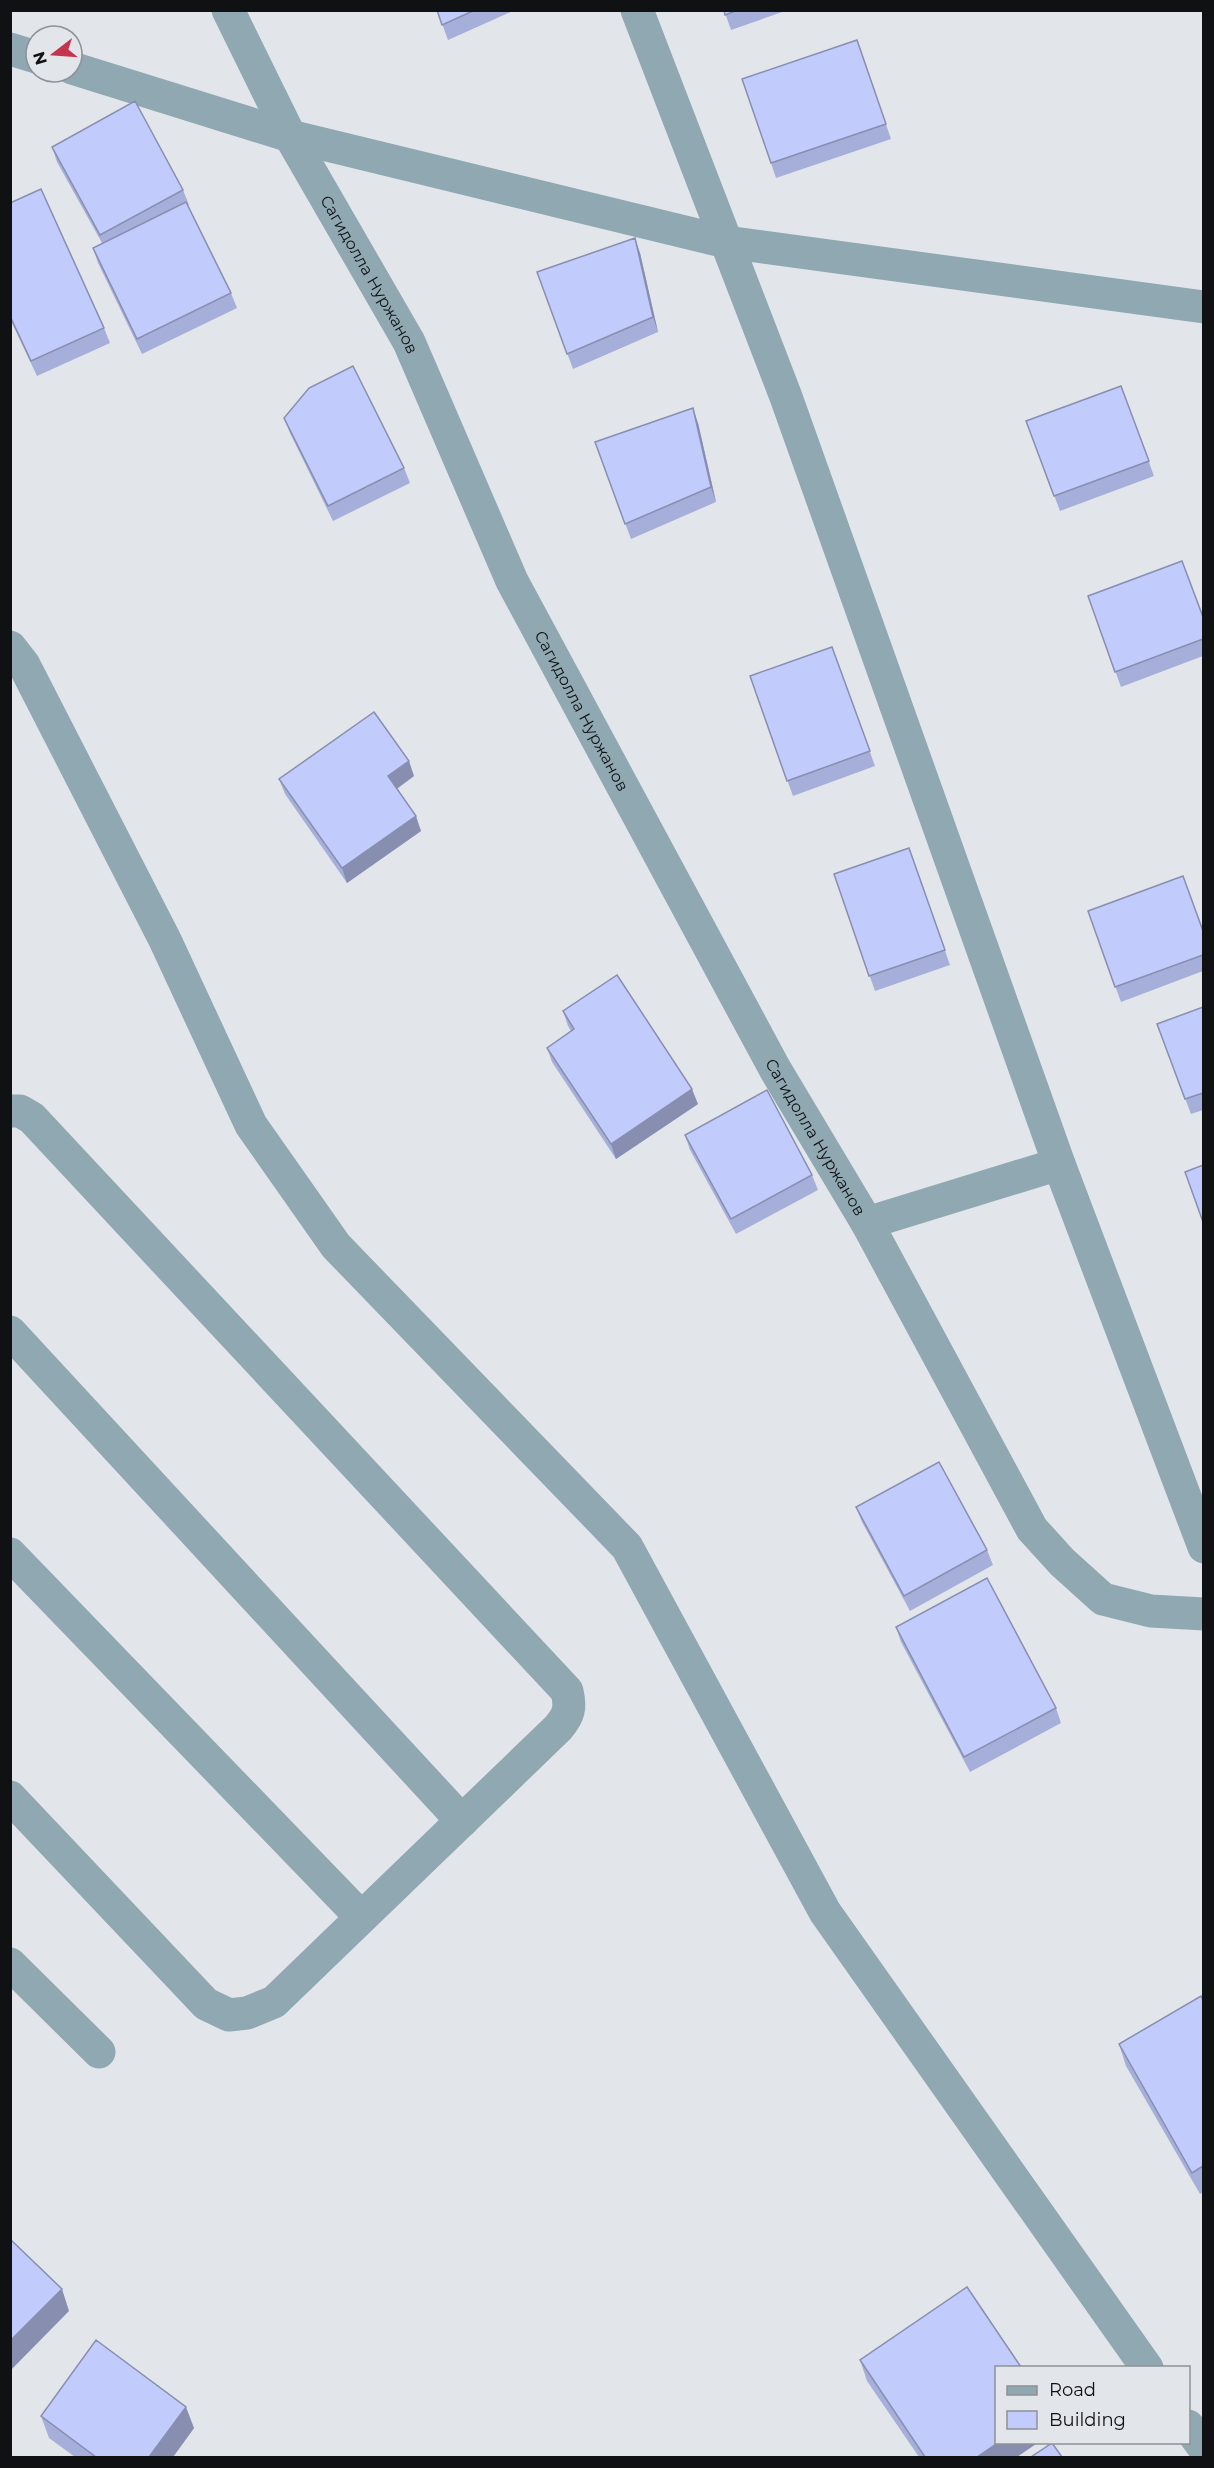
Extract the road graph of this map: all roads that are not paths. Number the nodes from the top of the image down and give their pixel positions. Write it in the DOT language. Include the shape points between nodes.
graph roads {
  1 [pos="228,10"];
  2 [pos="637,10"];
  3 [pos="84,72"];
  4 [pos="290,136"];
  5 [pos="726,242"];
  6 [pos="1203,307"];
  7 [pos="10,647"];
  8 [pos="14,1108"];
  9 [pos="1059,1164"];
  10 [pos="867,1223"];
  11 [pos="10,1332"];
  12 [pos="1203,1547"];
  13 [pos="10,1554"];
  14 [pos="1203,1614"];
  15 [pos="10,1797"];
  16 [pos="462,1821"];
  17 [pos="361,1917"];
  18 [pos="10,1964"];
  19 [pos="99,2052"];
  20 [pos="1146,2366"];
  21 [pos="1190,2429"];
  22 [pos="1203,2448"];
  1 -- 4 [label="street, Сагидолла Нуржанов"];
  2 -- 5 [label="street"];
  3 -- 4 [label="street"];
  4 -- 5 [label="street"];
  4 -- 10 [label="street, Сагидолла Нуржанов" via="409,342 512,581 775,1069"];
  5 -- 6 [label="street"];
  5 -- 9 [label="street" via="786,397"];
  7 -- 20 [label="street" via="24,665 165,940 251,1125 336,1246 627,1548 825,1912"];
  8 -- 16 [label="street" via="32,1118 567,1691 568,1715 558,1728"];
  9 -- 10 [label="street, Сагидолла Нуржанов"];
  9 -- 12 [label="street"];
  10 -- 14 [label="street" via="1032,1529 1103,1599 1151,1611"];
  11 -- 16 [label="street"];
  13 -- 17 [label="street"];
  15 -- 17 [label="street" via="206,2004 229,2016 273,2002"];
  16 -- 17 [label="street"];
  18 -- 19 [label="street"];
  21 -- 22 [label="street"];
}
